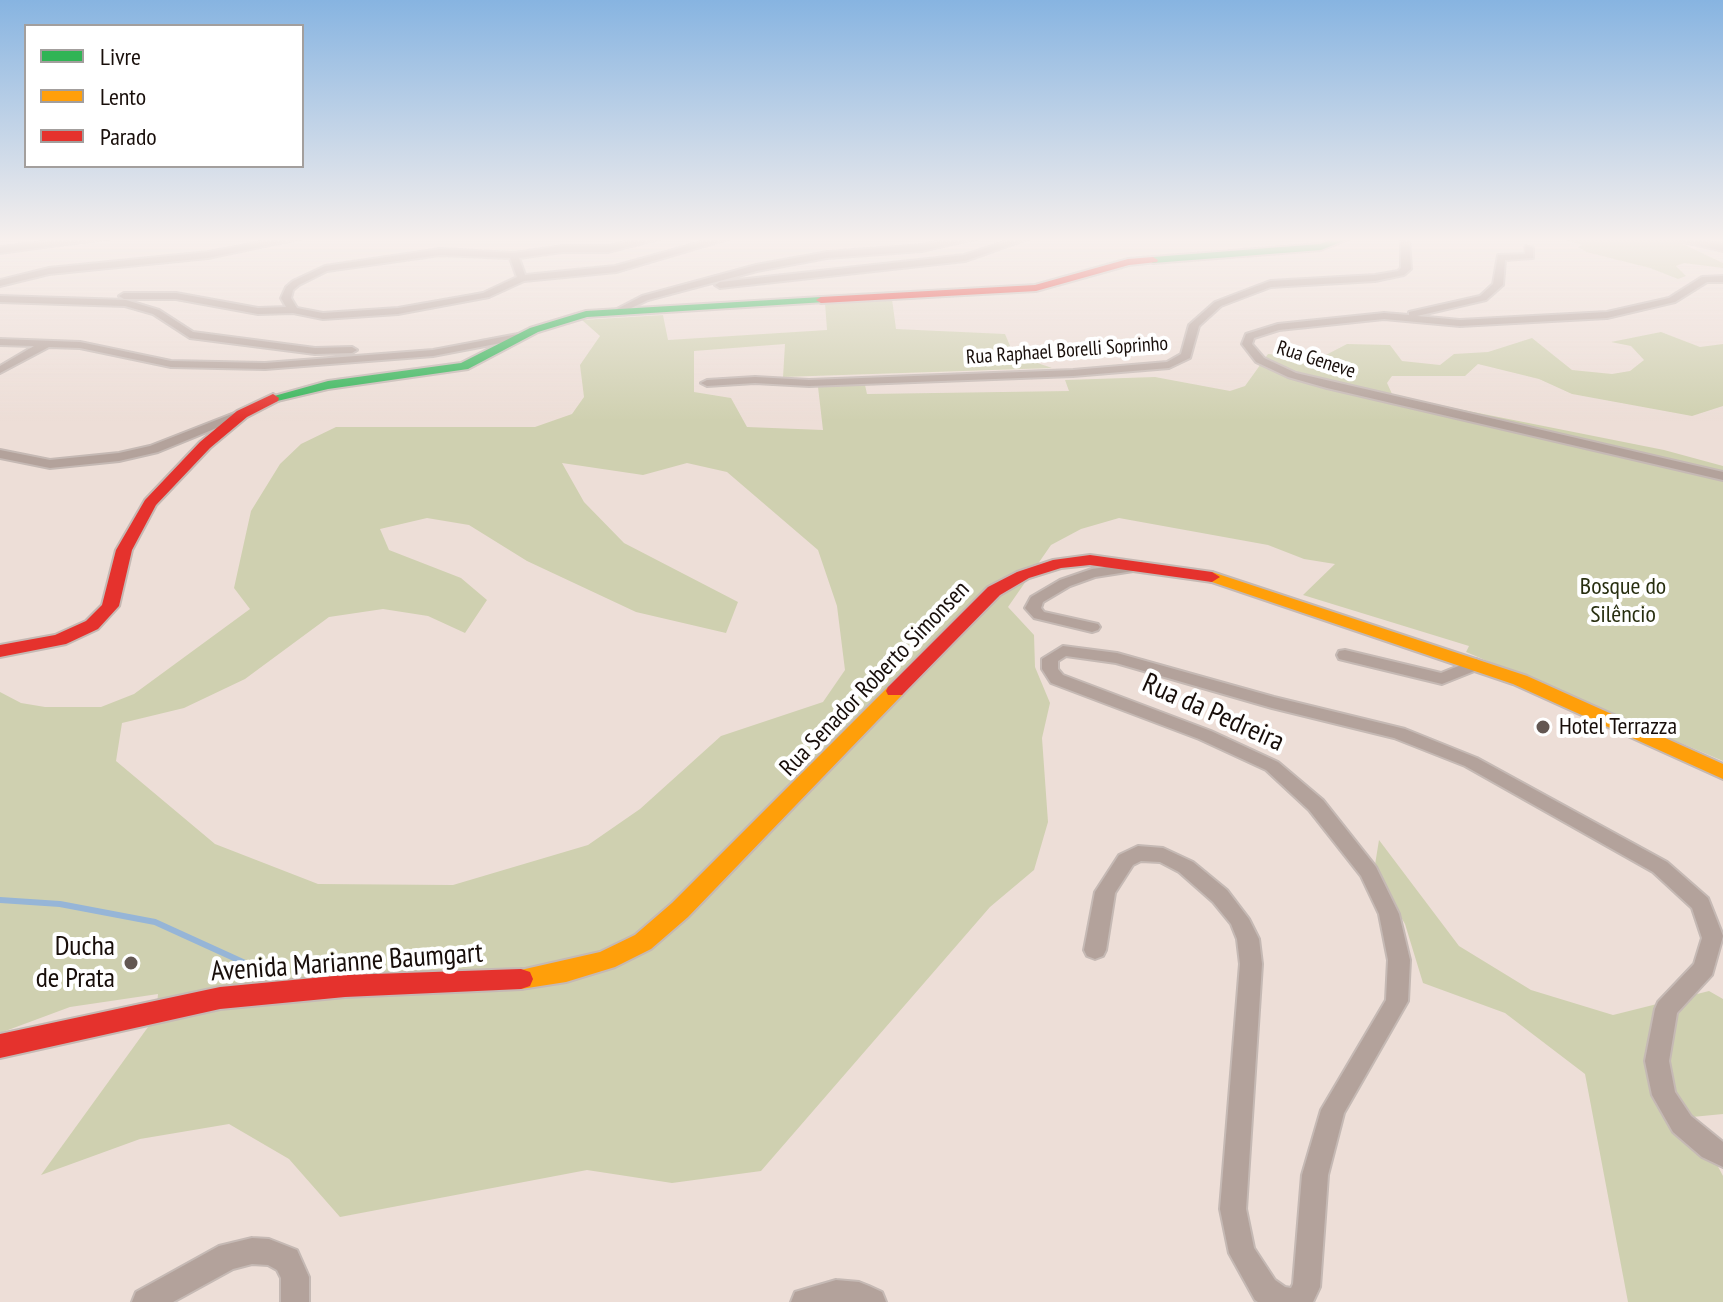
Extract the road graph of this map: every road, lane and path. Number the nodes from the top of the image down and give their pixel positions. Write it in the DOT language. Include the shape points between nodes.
graph roads {
  1 [pos="0,299"];
  2 [pos="112,299"];
  3 [pos="191,299"];
  4 [pos="286,299"];
  5 [pos="465,299"];
  6 [pos="645,299"];
  7 [pos="833,299"];
  8 [pos="1232,299"];
  9 [pos="1480,299"];
  10 [pos="1674,299"];
  11 [pos="104,300"];
  12 [pos="293,310"];
  13 [pos="620,310"];
  14 [pos="1384,316"];
  15 [pos="518,337"];
  16 [pos="0,342"];
  17 [pos="50,342"];
  18 [pos="474,345"];
  19 [pos="0,370"];
  20 [pos="707,383"];
  21 [pos="242,414"];
  22 [pos="0,454"];
  23 [pos="1723,476"];
  24 [pos="1146,565"];
  25 [pos="1092,627"];
  26 [pos="0,651"];
  27 [pos="1345,655"];
  28 [pos="1476,664"];
  29 [pos="1723,772"];
  30 [pos="1095,950"];
  31 [pos="511,981"];
  32 [pos="0,1046"];
  33 [pos="1723,1155"];
  34 [pos="146,1302"];
  35 [pos="295,1302"];
  36 [pos="805,1302"];
  37 [pos="872,1302"];
  1 -- 11 [label="street"];
  2 -- 11 [label="street"];
  3 -- 12 [label="street" via="258,311"];
  4 -- 12 [label="street"];
  5 -- 12 [label="street" via="337,317"];
  6 -- 13 [label="street"];
  7 -- 13 [label="street"];
  8 -- 20 [label="street, Rua Raphael Borelli Soprinho" via="1194,325 1186,356 1169,365 1073,373"];
  9 -- 14 [label="street"];
  10 -- 14 [label="street, Rua Geneve" via="1607,315 1460,323"];
  11 -- 18 [label="street" via="142,306 190,335 293,349"];
  13 -- 15 [label="street" via="557,321"];
  14 -- 23 [label="street, Rua Geneve" via="1278,327 1250,336 1247,344 1260,360 1331,386"];
  15 -- 18 [label="street"];
  15 -- 21 [label="street" via="464,366 302,390"];
  16 -- 17 [label="street"];
  17 -- 18 [label="street" via="153,362 265,366 402,357"];
  17 -- 19 [label="street"];
  21 -- 22 [label="street" via="119,457 50,464"];
  21 -- 26 [label="street" via="187,462 137,520 110,606 101,616 80,633 60,640"];
  24 -- 25 [label="street" via="1065,583 1046,592 1033,608 1058,622"];
  24 -- 28 [label="street, Rua Senador Roberto Simonsen" via="1238,583"];
  24 -- 31 [label="street, Rua Senador Roberto Simonsen" via="1059,563 994,591 835,756 643,942 566,972"];
  27 -- 28 [label="street" via="1442,679"];
  28 -- 29 [label="street, Rua Senador Roberto Simonsen"];
  30 -- 33 [label="street, Rua da Pedreira" via="1105,892 1126,860 1138,853 1163,855 1186,867 1239,919 1251,964 1233,1209 1242,1253 1265,1290 1280,1301 1298,1302 1306,1287 1315,1175 1333,1110 1397,1001 1399,960 1389,914 1369,872 1316,805 1282,774 1158,715 1057,679 1050,659 1063,651 1117,658 1399,733 1471,762 1660,867 1701,904 1713,938 1704,969 1666,1009 1657,1061 1664,1095 1682,1124"];
  31 -- 32 [label="street, Avenida Marianne Baumgart" via="268,992 178,1005"];
  34 -- 35 [label="street" via="229,1256 252,1251 287,1260 295,1277"];
  36 -- 37 [label="street" via="836,1294"];
}
